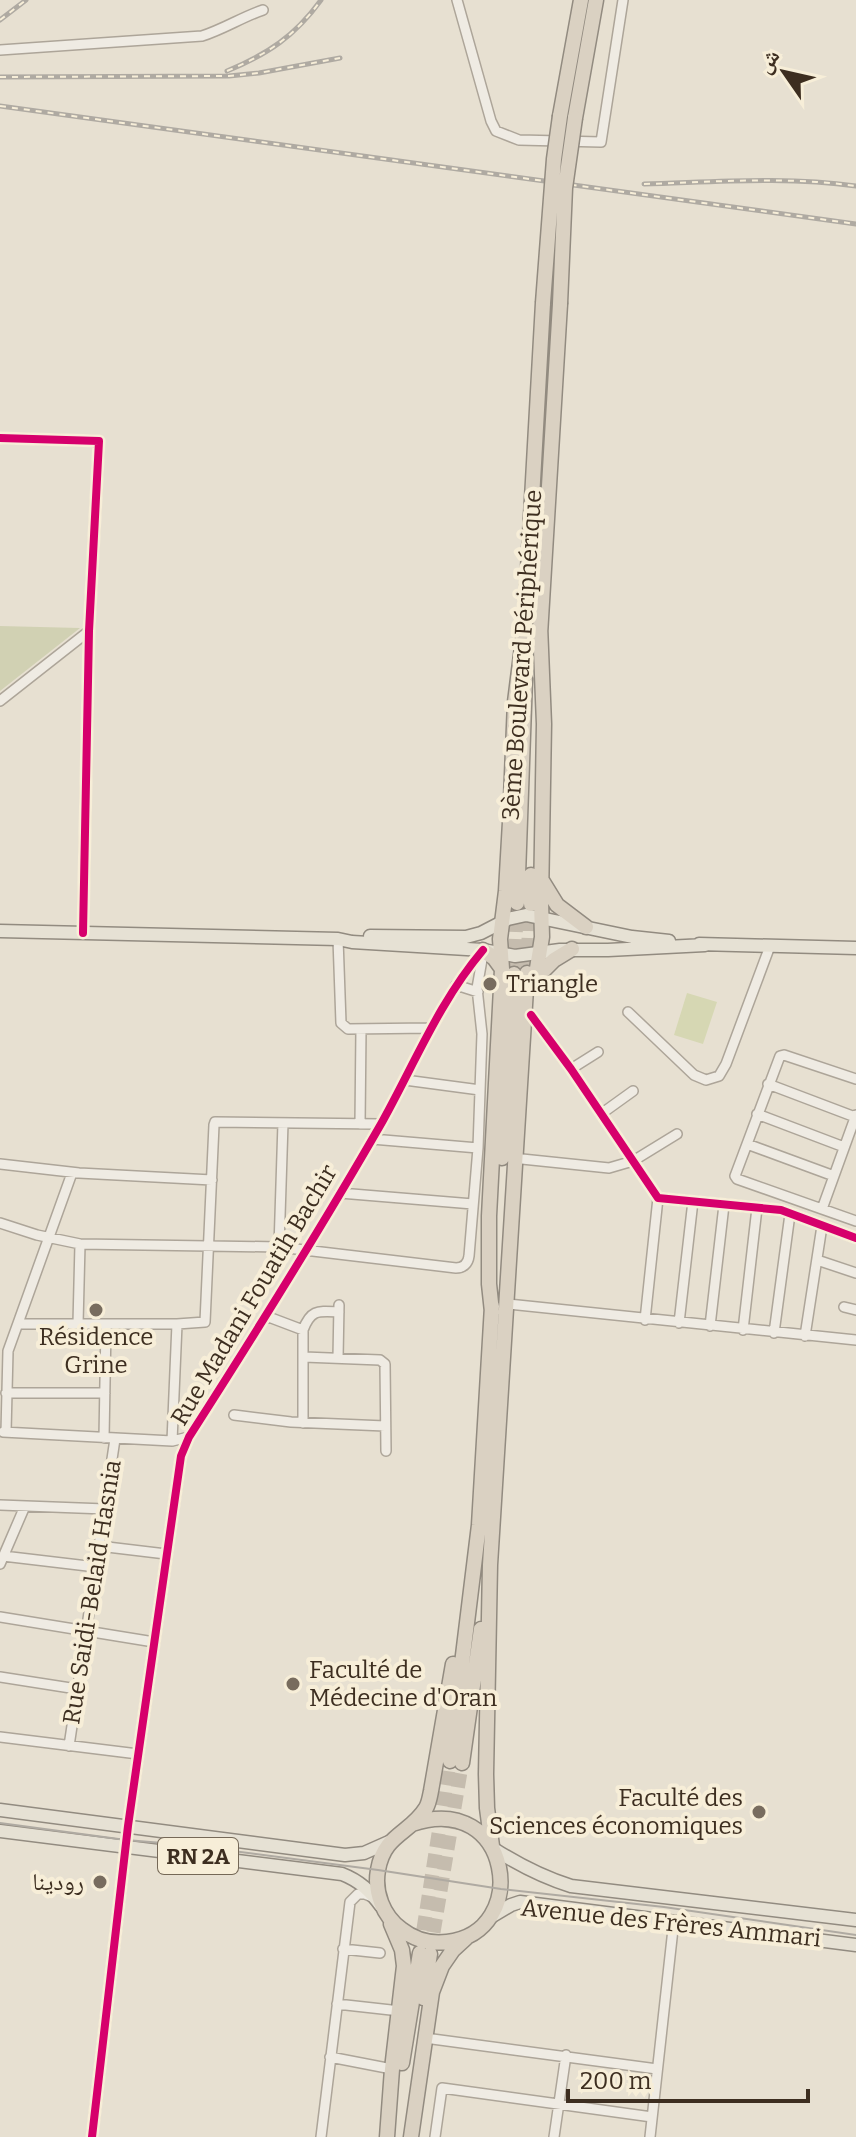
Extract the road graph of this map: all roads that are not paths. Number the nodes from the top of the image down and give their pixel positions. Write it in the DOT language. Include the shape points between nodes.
graph roads {
  1 [pos="457,0"];
  2 [pos="581,0"];
  3 [pos="596,0"];
  4 [pos="623,0"];
  5 [pos="263,10"];
  6 [pos="0,50"];
  7 [pos="567,117"];
  8 [pos="0,438"];
  9 [pos="533,624"];
  10 [pos="89,631"];
  11 [pos="0,701"];
  12 [pos="541,878"];
  13 [pos="524,904"];
  14 [pos="541,917"];
  15 [pos="502,921"];
  16 [pos="586,927"];
  17 [pos="0,931"];
  18 [pos="83,933"];
  19 [pos="338,939"];
  20 [pos="705,945"];
  21 [pos="770,946"];
  22 [pos="856,948"];
  23 [pos="572,949"];
  24 [pos="483,950"];
  25 [pos="539,952"];
  26 [pos="516,970"];
  27 [pos="456,985"];
  28 [pos="478,992"];
  29 [pos="628,1012"];
  30 [pos="531,1015"];
  31 [pos="431,1028"];
  32 [pos="361,1029"];
  33 [pos="598,1052"];
  34 [pos="571,1069"];
  35 [pos="856,1079"];
  36 [pos="405,1080"];
  37 [pos="768,1084"];
  38 [pos="480,1090"];
  39 [pos="633,1091"];
  40 [pos="601,1114"];
  41 [pos="757,1114"];
  42 [pos="856,1116"];
  43 [pos="283,1123"];
  44 [pos="360,1124"];
  45 [pos="380,1124"];
  46 [pos="677,1134"];
  47 [pos="372,1139"];
  48 [pos="747,1144"];
  49 [pos="844,1147"];
  50 [pos="478,1148"];
  51 [pos="522,1159"];
  52 [pos="633,1161"];
  53 [pos="0,1164"];
  54 [pos="72,1173"];
  55 [pos="834,1176"];
  56 [pos="212,1180"];
  57 [pos="340,1193"];
  58 [pos="658,1198"];
  59 [pos="693,1201"];
  60 [pos="473,1204"];
  61 [pos="724,1205"];
  62 [pos="757,1208"];
  63 [pos="822,1209"];
  64 [pos="790,1214"];
  65 [pos="856,1221"];
  66 [pos="0,1223"];
  67 [pos="822,1226"];
  68 [pos="49,1238"];
  69 [pos="856,1238"];
  70 [pos="80,1244"];
  71 [pos="209,1246"];
  72 [pos="279,1247"];
  73 [pos="308,1249"];
  74 [pos="510,1259"];
  75 [pos="817,1260"];
  76 [pos="856,1273"];
  77 [pos="508,1304"];
  78 [pos="844,1307"];
  79 [pos="856,1310"];
  80 [pos="266,1316"];
  81 [pos="645,1320"];
  82 [pos="679,1323"];
  83 [pos="18,1324"];
  84 [pos="78,1324"];
  85 [pos="177,1324"];
  86 [pos="106,1325"];
  87 [pos="710,1326"];
  88 [pos="303,1330"];
  89 [pos="743,1330"];
  90 [pos="774,1333"];
  91 [pos="805,1336"];
  92 [pos="856,1340"];
  93 [pos="304,1357"];
  94 [pos="338,1358"];
  95 [pos="6,1393"];
  96 [pos="105,1393"];
  97 [pos="234,1415"];
  98 [pos="303,1423"];
  99 [pos="385,1426"];
  100 [pos="3,1432"];
  101 [pos="189,1437"];
  102 [pos="109,1438"];
  103 [pos="172,1441"];
  104 [pos="386,1451"];
  105 [pos="0,1505"];
  106 [pos="25,1506"];
  107 [pos="105,1509"];
  108 [pos="479,1525"];
  109 [pos="99,1546"];
  110 [pos="166,1554"];
  111 [pos="2,1560"];
  112 [pos="490,1565"];
  113 [pos="96,1567"];
  114 [pos="0,1617"];
  115 [pos="86,1630"];
  116 [pos="154,1642"];
  117 [pos="0,1677"];
  118 [pos="77,1689"];
  119 [pos="0,1737"];
  120 [pos="69,1746"];
  121 [pos="138,1754"];
  122 [pos="0,1810"];
  123 [pos="412,1824"];
  124 [pos="0,1831"];
  125 [pos="127,1836"];
  126 [pos="391,1841"];
  127 [pos="493,1848"];
  128 [pos="382,1908"];
  129 [pos="489,1918"];
  130 [pos="674,1920"];
  131 [pos="856,1920"];
  132 [pos="468,1936"];
  133 [pos="856,1945"];
  134 [pos="343,1949"];
  135 [pos="380,1953"];
  136 [pos="337,2004"];
  137 [pos="400,2011"];
  138 [pos="425,2038"];
  139 [pos="566,2055"];
  140 [pos="330,2057"];
  141 [pos="392,2069"];
  142 [pos="657,2069"];
  143 [pos="559,2104"];
  144 [pos="652,2117"];
  145 [pos="92,2137"];
  146 [pos="321,2137"];
  147 [pos="389,2137"];
  148 [pos="403,2137"];
  149 [pos="411,2137"];
  150 [pos="435,2137"];
  151 [pos="554,2137"];
  152 [pos="650,2137"];
  1 -- 4 [label="street" via="496,131 519,140 601,142"];
  2 -- 7 [label="highway, 3ème Boulevard Périphérique"];
  3 -- 7 [label="highway, 3ème Boulevard Périphérique"];
  5 -- 6 [label="street" via="202,36"];
  7 -- 9 [label="highway, bridge" via="560,304"];
  7 -- 9 [label="highway, 3ème Boulevard Périphérique, bridge" via="550,202 543,303"];
  8 -- 10 [label="street" via="99,441"];
  9 -- 12 [label="highway" via="544,724"];
  9 -- 13 [label="highway" via="525,715"];
  9 -- 15 [label="highway, 3ème Boulevard Périphérique" via="508,702 509,850"];
  10 -- 11 [label="street"];
  10 -- 18 [label="street"];
  12 -- 14 [label="highway"];
  12 -- 16 [label="highway" via="557,905"];
  14 -- 15 [label="main road"];
  14 -- 16 [label="main road"];
  14 -- 25 [label="highway"];
  15 -- 19 [label="main road" via="466,937"];
  15 -- 26 [label="highway, 3ème Boulevard Périphérique" via="500,939"];
  16 -- 20 [label="main road"];
  17 -- 18 [label="main road"];
  18 -- 19 [label="main road"];
  19 -- 24 [label="main road"];
  19 -- 32 [label="street" via="341,1023"];
  20 -- 21 [label="main road"];
  20 -- 23 [label="main road"];
  21 -- 22 [label="main road"];
  21 -- 29 [label="street" via="719,1076 706,1080 694,1075"];
  23 -- 25 [label="main road"];
  23 -- 26 [label="highway"];
  24 -- 26 [label="highway"];
  24 -- 27 [label="street, Rue Madani Fouatih Bachir"];
  24 -- 28 [label="street"];
  25 -- 26 [label="highway"];
  25 -- 26 [label="main road" via="523,955"];
  26 -- 30 [label="highway"];
  26 -- 74 [label="highway"];
  26 -- 108 [label="highway, 3ème Boulevard Périphérique" via="489,1228 492,1312"];
  27 -- 28 [label="street"];
  27 -- 31 [label="street, Rue Madani Fouatih Bachir"];
  28 -- 38 [label="street"];
  30 -- 34 [label="street"];
  30 -- 51 [label="highway"];
  31 -- 32 [label="street"];
  31 -- 36 [label="street, Rue Madani Fouatih Bachir"];
  32 -- 44 [label="street"];
  33 -- 34 [label="street"];
  34 -- 40 [label="street"];
  35 -- 37 [label="street" via="784,1055"];
  36 -- 38 [label="street"];
  36 -- 45 [label="street, Rue Madani Fouatih Bachir"];
  37 -- 41 [label="street"];
  37 -- 42 [label="street"];
  38 -- 50 [label="street"];
  39 -- 40 [label="street"];
  40 -- 52 [label="street"];
  41 -- 48 [label="street"];
  41 -- 49 [label="street"];
  42 -- 49 [label="street"];
  43 -- 44 [label="street"];
  43 -- 56 [label="street" via="215,1122"];
  43 -- 72 [label="street"];
  44 -- 45 [label="street"];
  45 -- 47 [label="street, Rue Madani Fouatih Bachir"];
  46 -- 52 [label="street"];
  47 -- 50 [label="street"];
  47 -- 57 [label="street, Rue Madani Fouatih Bachir"];
  48 -- 55 [label="street"];
  48 -- 63 [label="street" via="735,1178"];
  49 -- 55 [label="street"];
  50 -- 60 [label="street"];
  51 -- 52 [label="street" via="609,1168"];
  51 -- 74 [label="highway"];
  52 -- 58 [label="street"];
  53 -- 54 [label="street"];
  54 -- 56 [label="street"];
  54 -- 68 [label="street"];
  55 -- 63 [label="street"];
  56 -- 71 [label="street"];
  57 -- 60 [label="street"];
  57 -- 73 [label="street, Rue Madani Fouatih Bachir"];
  58 -- 59 [label="street"];
  58 -- 81 [label="street"];
  59 -- 61 [label="street"];
  59 -- 82 [label="street"];
  60 -- 73 [label="street" via="469,1256 462,1267"];
  61 -- 62 [label="street"];
  61 -- 87 [label="street"];
  62 -- 64 [label="street"];
  62 -- 89 [label="street"];
  63 -- 65 [label="street"];
  64 -- 67 [label="street"];
  64 -- 90 [label="street"];
  66 -- 68 [label="street"];
  67 -- 69 [label="street"];
  67 -- 75 [label="street"];
  68 -- 70 [label="street"];
  68 -- 83 [label="street"];
  70 -- 71 [label="street"];
  70 -- 84 [label="street"];
  71 -- 72 [label="street"];
  71 -- 85 [label="street" via="205,1322"];
  72 -- 73 [label="street"];
  73 -- 80 [label="street, Rue Madani Fouatih Bachir"];
  74 -- 77 [label="highway"];
  75 -- 76 [label="street"];
  75 -- 91 [label="street"];
  77 -- 81 [label="street"];
  77 -- 112 [label="highway"];
  78 -- 79 [label="street"];
  80 -- 88 [label="street"];
  80 -- 101 [label="street, Rue Madani Fouatih Bachir"];
  81 -- 82 [label="street"];
  82 -- 87 [label="street"];
  83 -- 84 [label="street"];
  83 -- 95 [label="street" via="8,1351"];
  84 -- 86 [label="street"];
  85 -- 86 [label="street"];
  85 -- 103 [label="street"];
  86 -- 96 [label="street, Rue Saidi-Belaid Hasnia"];
  87 -- 89 [label="street"];
  88 -- 93 [label="street"];
  88 -- 94 [label="street" via="319,1311 339,1308"];
  89 -- 90 [label="street"];
  90 -- 91 [label="street"];
  91 -- 92 [label="street"];
  93 -- 94 [label="street"];
  93 -- 98 [label="street"];
  94 -- 99 [label="street" via="385,1364"];
  95 -- 96 [label="street"];
  95 -- 100 [label="street"];
  96 -- 102 [label="street, Rue Saidi-Belaid Hasnia"];
  97 -- 98 [label="street"];
  98 -- 99 [label="street"];
  99 -- 104 [label="street"];
  100 -- 102 [label="street"];
  101 -- 103 [label="street"];
  101 -- 110 [label="street, Rue Madani Fouatih Bachir" via="181,1456"];
  102 -- 103 [label="street"];
  102 -- 107 [label="street, Rue Saidi-Belaid Hasnia"];
  105 -- 106 [label="street"];
  106 -- 107 [label="street"];
  106 -- 111 [label="street"];
  107 -- 109 [label="street, Rue Saidi-Belaid Hasnia"];
  108 -- 112 [label="highway, 3ème Boulevard Périphérique" via="456,1762"];
  108 -- 123 [label="highway" via="431,1791"];
  109 -- 110 [label="street"];
  109 -- 113 [label="street, Rue Saidi-Belaid Hasnia"];
  110 -- 116 [label="street, Rue Madani Fouatih Bachir"];
  111 -- 113 [label="street"];
  112 -- 127 [label="highway" via="486,1774"];
  113 -- 115 [label="street, Rue Saidi-Belaid Hasnia"];
  114 -- 115 [label="street"];
  115 -- 116 [label="street"];
  115 -- 118 [label="street, Rue Saidi-Belaid Hasnia"];
  116 -- 121 [label="street, Rue Madani Fouatih Bachir"];
  117 -- 118 [label="street"];
  118 -- 120 [label="street, Rue Saidi-Belaid Hasnia"];
  119 -- 120 [label="street"];
  120 -- 121 [label="street"];
  121 -- 125 [label="street, Rue Madani Fouatih Bachir"];
  122 -- 125 [label="main road, RN 2A"];
  123 -- 126 [label="highway"];
  123 -- 127 [label="highway" via="456,1820"];
  124 -- 125 [label="main road, RN 2A"];
  125 -- 126 [label="main road, RN 2A" via="345,1855"];
  125 -- 128 [label="main road, RN 2A" via="342,1874 367,1889"];
  125 -- 145 [label="street, Rue Madani Fouatih Bachir"];
  126 -- 128 [label="highway" via="377,1874"];
  127 -- 129 [label="highway" via="501,1889"];
  127 -- 131 [label="main road, Avenue des Frères Ammari" via="544,1878 571,1886"];
  128 -- 132 [label="highway" via="397,1926 421,1940 449,1942"];
  128 -- 134 [label="street" via="365,1894 350,1902"];
  128 -- 137 [label="highway" via="402,1950"];
  129 -- 130 [label="main road, Avenue des Frères Ammari" via="520,1902"];
  129 -- 132 [label="highway"];
  130 -- 133 [label="main road, Avenue des Frères Ammari"];
  130 -- 142 [label="street"];
  132 -- 138 [label="highway" via="442,1966"];
  134 -- 135 [label="street"];
  134 -- 136 [label="street"];
  136 -- 137 [label="street"];
  136 -- 140 [label="street"];
  137 -- 141 [label="highway"];
  138 -- 139 [label="street"];
  138 -- 149 [label="highway"];
  139 -- 142 [label="street"];
  139 -- 143 [label="street"];
  140 -- 141 [label="street"];
  140 -- 146 [label="street"];
  141 -- 147 [label="highway"];
  142 -- 144 [label="street"];
  143 -- 144 [label="street"];
  143 -- 150 [label="street" via="442,2088"];
  143 -- 151 [label="street"];
  144 -- 152 [label="street"];
  147 -- 148 [label="highway" via="425,1953"];
}
